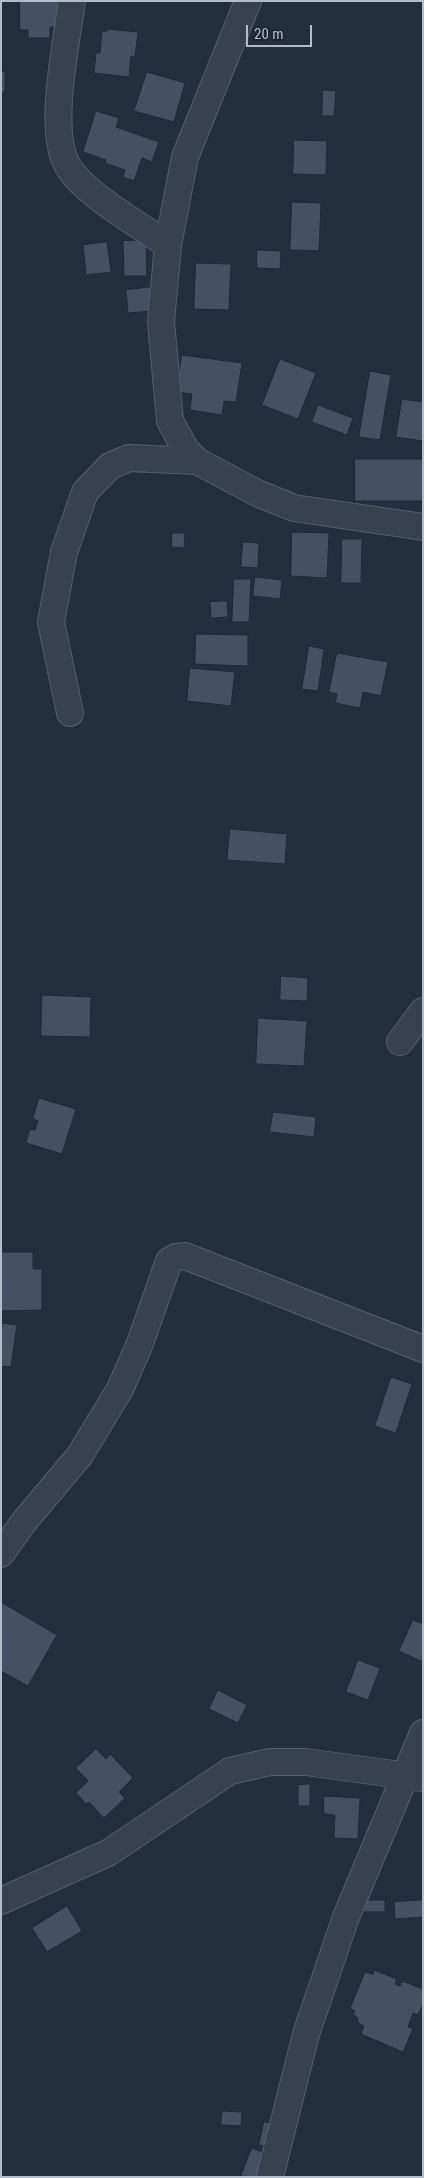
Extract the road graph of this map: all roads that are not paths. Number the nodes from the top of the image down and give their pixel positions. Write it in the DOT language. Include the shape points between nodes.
graph roads {
  1 [pos="72,1"];
  2 [pos="248,1"];
  3 [pos="168,245"];
  4 [pos="197,461"];
  5 [pos="423,527"];
  6 [pos="70,713"];
  7 [pos="423,1011"];
  8 [pos="400,1042"];
  9 [pos="423,1349"];
  10 [pos="1,1554"];
  11 [pos="423,1733"];
  12 [pos="414,1777"];
  13 [pos="1,1901"];
  14 [pos="270,2177"];
  1 -- 3 [label="street" via="60,86 58,134 68,167 87,188"];
  2 -- 3 [label="street" via="185,157"];
  3 -- 4 [label="street" via="161,322 167,403 170,421 186,450"];
  4 -- 5 [label="street" via="257,494 294,508"];
  4 -- 6 [label="street" via="129,458 110,466 85,492 64,552 51,622"];
  7 -- 8 [label="street"];
  9 -- 10 [label="street" via="185,1256 176,1257 169,1261 120,1389 80,1455"];
  11 -- 12 [label="street"];
  12 -- 13 [label="street" via="306,1762 270,1762 230,1771 108,1853"];
  12 -- 14 [label="street" via="346,1917 306,2034"];
}
